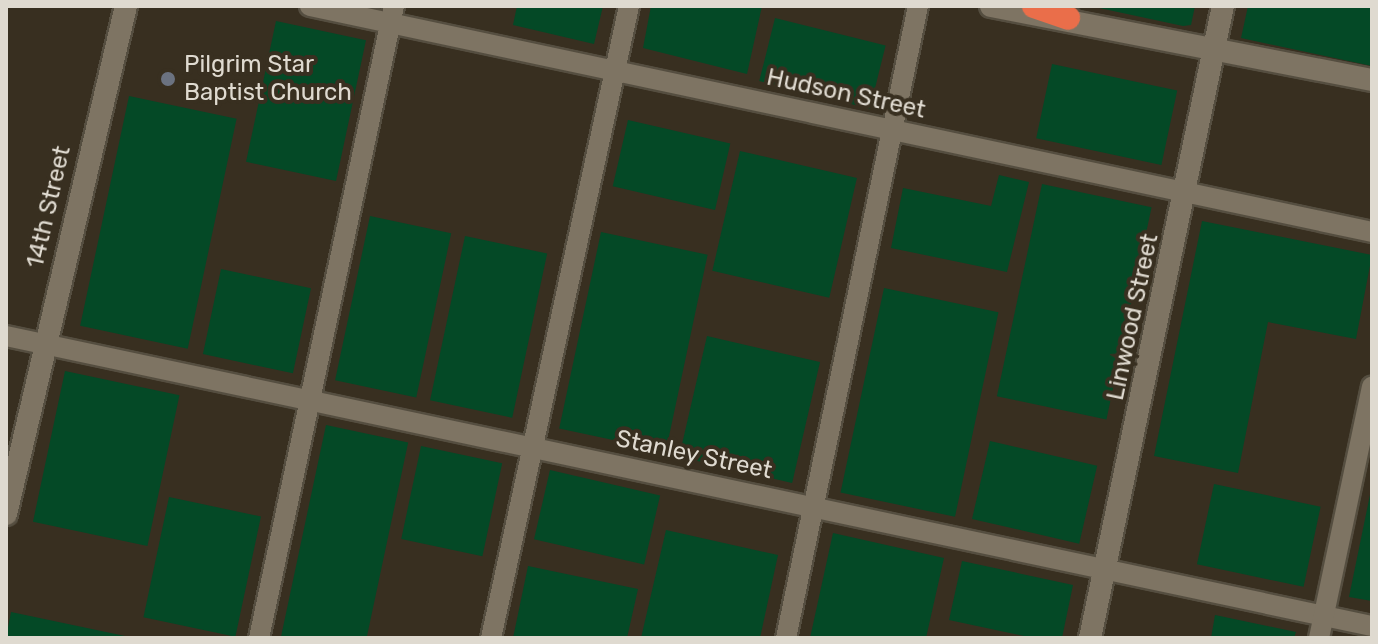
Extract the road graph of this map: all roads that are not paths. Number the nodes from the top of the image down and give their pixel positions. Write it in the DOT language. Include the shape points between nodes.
graph roads {
  1 [pos="126,6"];
  2 [pos="310,6"];
  3 [pos="629,6"];
  4 [pos="918,6"];
  5 [pos="991,6"];
  6 [pos="1034,6"];
  7 [pos="1223,6"];
  8 [pos="392,15"];
  9 [pos="1068,18"];
  10 [pos="1215,47"];
  11 [pos="615,71"];
  12 [pos="1372,80"];
  13 [pos="892,130"];
  14 [pos="1185,192"];
  15 [pos="1372,232"];
  16 [pos="6,336"];
  17 [pos="44,344"];
  18 [pos="1372,387"];
  19 [pos="309,400"];
  20 [pos="532,447"];
  21 [pos="813,506"];
  22 [pos="6,514"];
  23 [pos="1104,570"];
  24 [pos="1323,615"];
  25 [pos="1372,626"];
  26 [pos="259,638"];
  27 [pos="491,638"];
  28 [pos="786,638"];
  29 [pos="1090,638"];
  30 [pos="1319,638"];
  1 -- 17 [label="street, 14th Street"];
  2 -- 8 [label="street, Hudson Street"];
  3 -- 11 [label="street"];
  4 -- 13 [label="street"];
  5 -- 9 [label="street"];
  6 -- 9 [label="highway"];
  7 -- 10 [label="street, Linwood Street"];
  8 -- 11 [label="street, Hudson Street"];
  8 -- 19 [label="street"];
  9 -- 10 [label="street"];
  10 -- 12 [label="street"];
  10 -- 14 [label="street, Linwood Street"];
  11 -- 13 [label="street, Hudson Street"];
  11 -- 20 [label="street"];
  13 -- 14 [label="street, Hudson Street"];
  13 -- 21 [label="street"];
  14 -- 15 [label="street, Hudson Street"];
  14 -- 23 [label="street, Linwood Street"];
  16 -- 17 [label="street, Stanley Street"];
  17 -- 19 [label="street, Stanley Street"];
  17 -- 22 [label="street, 14th Street"];
  18 -- 24 [label="street"];
  19 -- 20 [label="street, Stanley Street"];
  19 -- 26 [label="street"];
  20 -- 21 [label="street, Stanley Street"];
  20 -- 27 [label="street"];
  21 -- 23 [label="street, Stanley Street"];
  21 -- 28 [label="street"];
  23 -- 24 [label="street, Stanley Street"];
  23 -- 29 [label="street, Linwood Street"];
  24 -- 25 [label="street, Stanley Street"];
  24 -- 30 [label="street"];
}
